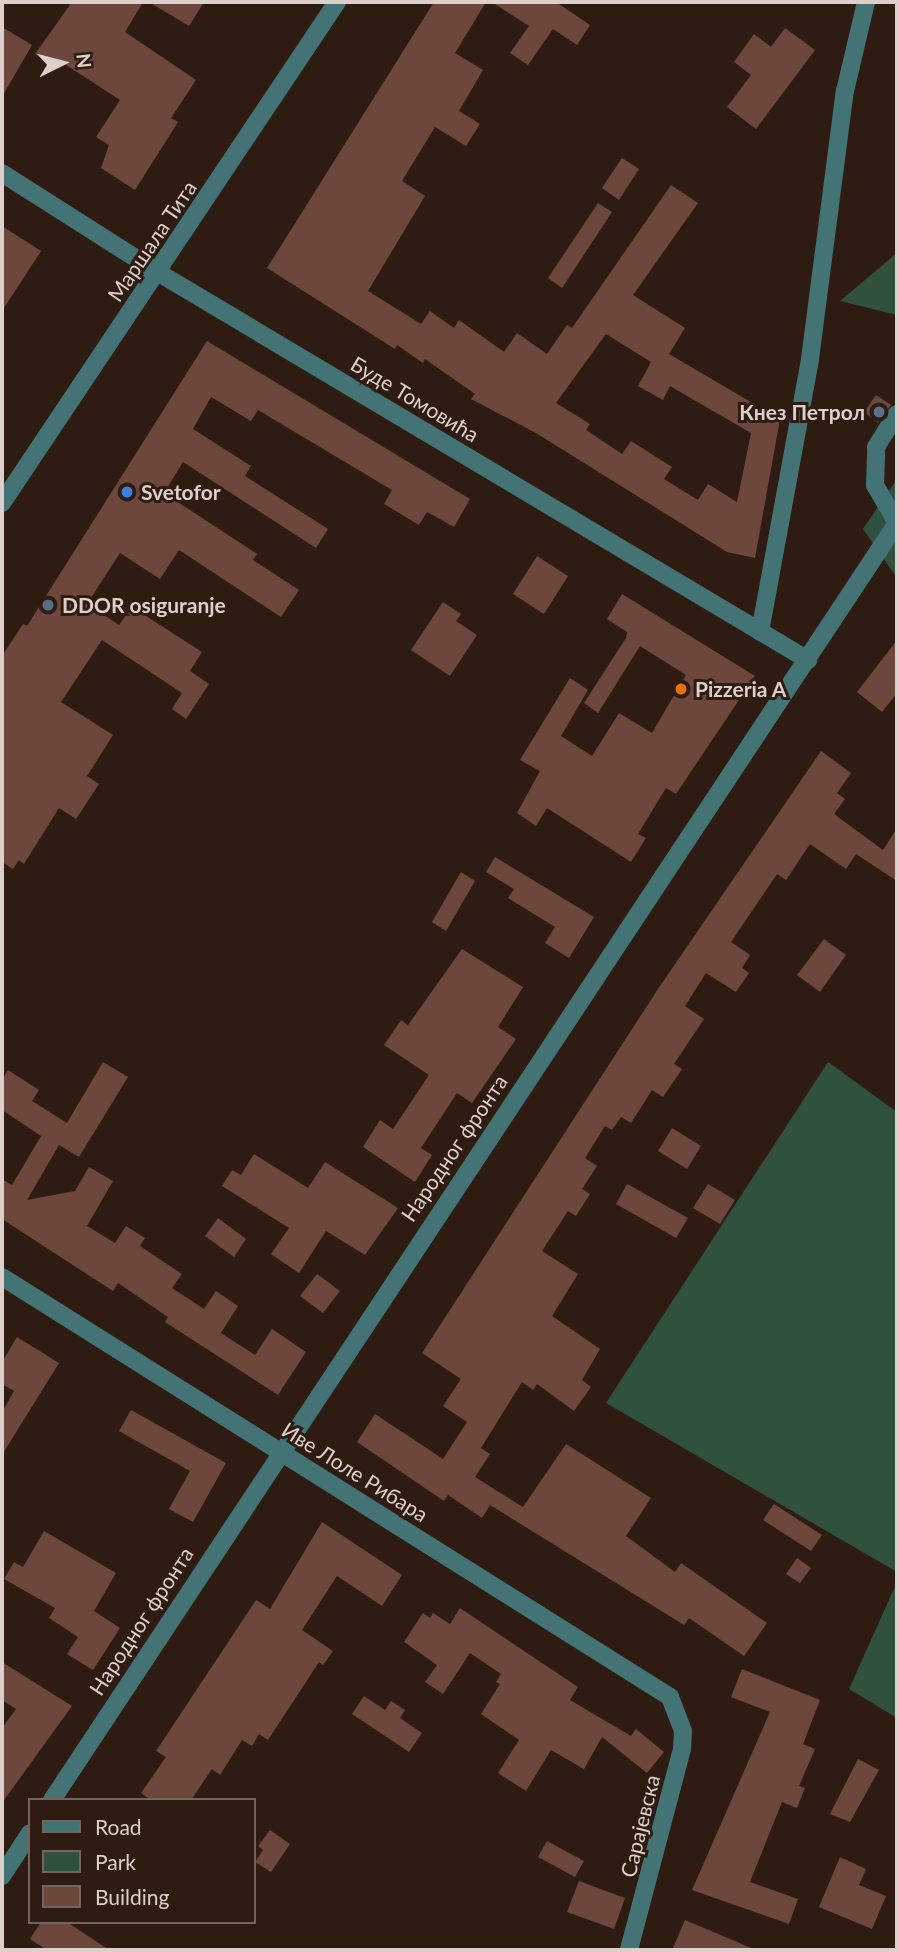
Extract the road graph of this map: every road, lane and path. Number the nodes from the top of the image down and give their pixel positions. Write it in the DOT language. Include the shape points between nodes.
graph roads {
  1 [pos="337,2"];
  2 [pos="866,2"];
  3 [pos="2,173"];
  4 [pos="159,273"];
  5 [pos="897,414"];
  6 [pos="2,503"];
  7 [pos="897,523"];
  8 [pos="760,632"];
  9 [pos="807,660"];
  10 [pos="2,1277"];
  11 [pos="279,1451"];
  12 [pos="678,1711"];
  13 [pos="52,1798"];
  14 [pos="28,1836"];
  15 [pos="2,1876"];
  16 [pos="629,1950"];
  1 -- 4 [label="street, Маршала Тита"];
  2 -- 8 [label="street" via="845,91 810,359"];
  3 -- 4 [label="street, Буде Томовића"];
  4 -- 6 [label="street, Маршала Тита"];
  4 -- 8 [label="street, Буде Томовића"];
  5 -- 7 [label="street" via="876,447 874,485"];
  7 -- 9 [label="street, Народног фронта"];
  8 -- 9 [label="street, Буде Томовића"];
  9 -- 11 [label="street, Народног фронта"];
  10 -- 11 [label="street, Иве Лоле Рибара"];
  11 -- 12 [label="street, Иве Лоле Рибара" via="655,1686"];
  11 -- 13 [label="street, Народног фронта"];
  12 -- 16 [label="street, Сарајевска" via="682,1749"];
  14 -- 15 [label="street"];
}
